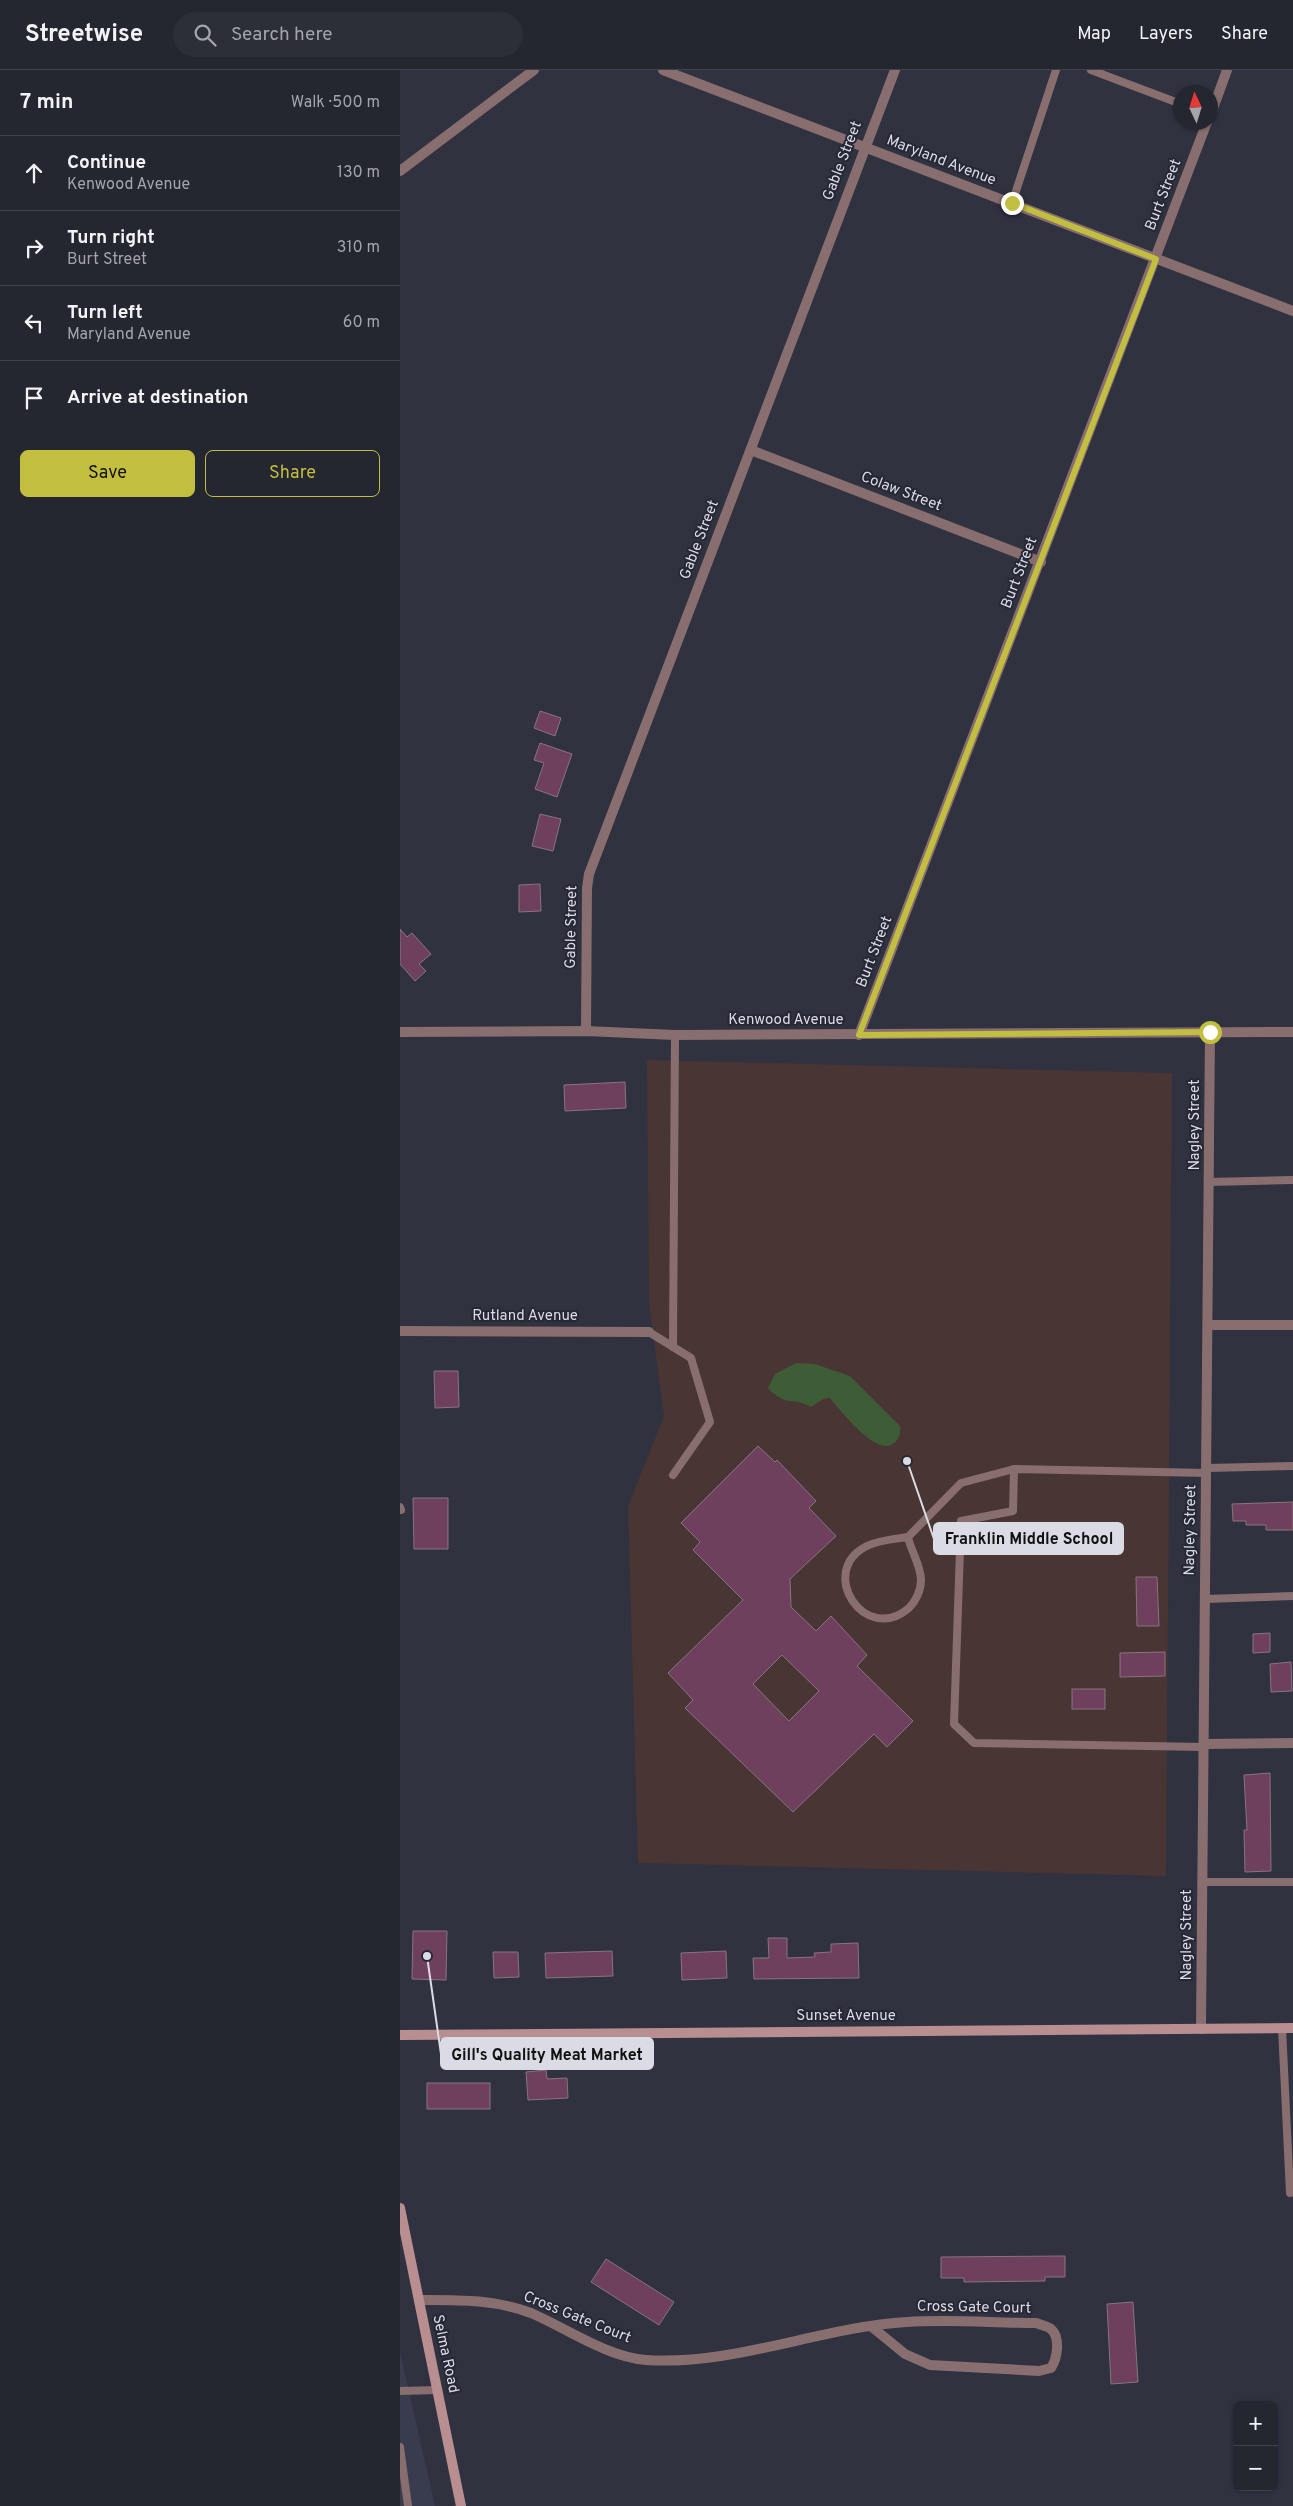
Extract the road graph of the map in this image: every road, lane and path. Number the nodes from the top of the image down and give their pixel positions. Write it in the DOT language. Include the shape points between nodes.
graph roads {
  1 [pos="534,70"];
  2 [pos="663,70"];
  3 [pos="895,70"];
  4 [pos="1056,70"];
  5 [pos="1091,70"];
  6 [pos="1227,70"];
  7 [pos="1218,93"];
  8 [pos="1173,101"];
  9 [pos="1205,130"];
  10 [pos="864,148"];
  11 [pos="400,171"];
  12 [pos="1012,203"];
  13 [pos="1156,259"];
  14 [pos="1293,311"];
  15 [pos="751,450"];
  16 [pos="1040,562"];
  17 [pos="586,1031"];
  18 [pos="400,1032"];
  19 [pos="1210,1032"];
  20 [pos="1293,1032"];
  21 [pos="675,1035"];
  22 [pos="859,1035"];
  23 [pos="1293,1180"];
  24 [pos="1209,1182"];
  25 [pos="1208,1325"];
  26 [pos="1293,1325"];
  27 [pos="400,1331"];
  28 [pos="649,1332"];
  29 [pos="673,1347"];
  30 [pos="1293,1466"];
  31 [pos="1014,1469"];
  32 [pos="1206,1471"];
  33 [pos="673,1474"];
  34 [pos="908,1536"];
  35 [pos="1293,1596"];
  36 [pos="1205,1598"];
  37 [pos="1293,1743"];
  38 [pos="1204,1745"];
  39 [pos="1202,1882"];
  40 [pos="1293,1882"];
  41 [pos="1282,2028"];
  42 [pos="1293,2028"];
  43 [pos="1201,2029"];
  44 [pos="400,2035"];
  45 [pos="1290,2193"];
  46 [pos="400,2208"];
  47 [pos="419,2300"];
  48 [pos="872,2327"];
  49 [pos="438,2390"];
  50 [pos="400,2392"];
  51 [pos="400,2447"];
  52 [pos="408,2506"];
  53 [pos="461,2506"];
  1 -- 11 [label="street"];
  2 -- 10 [label="street, Maryland Avenue"];
  3 -- 10 [label="street, Gable Street"];
  4 -- 12 [label="lane"];
  5 -- 8 [label="lane"];
  6 -- 7 [label="street"];
  9 -- 13 [label="street, Burt Street"];
  10 -- 12 [label="street, Maryland Avenue"];
  10 -- 15 [label="street, Gable Street"];
  12 -- 13 [label="street, Maryland Avenue"];
  13 -- 14 [label="street, Maryland Avenue"];
  13 -- 16 [label="street, Burt Street"];
  15 -- 16 [label="street, Colaw Street"];
  15 -- 17 [label="street, Gable Street" via="589,874"];
  16 -- 22 [label="street, Burt Street"];
  17 -- 18 [label="street, Kenwood Avenue"];
  17 -- 21 [label="street, Kenwood Avenue"];
  19 -- 20 [label="street, Kenwood Avenue"];
  19 -- 22 [label="street, Kenwood Avenue"];
  19 -- 24 [label="street, Nagley Street"];
  21 -- 22 [label="street, Kenwood Avenue"];
  21 -- 29 [label="lane"];
  23 -- 24 [label="lane"];
  24 -- 25 [label="street, Nagley Street"];
  25 -- 26 [label="street"];
  25 -- 32 [label="street, Nagley Street"];
  27 -- 28 [label="street, Rutland Avenue"];
  28 -- 29 [label="lane"];
  29 -- 33 [label="lane" via="691,1358 710,1422"];
  30 -- 32 [label="lane"];
  31 -- 32 [label="lane"];
  31 -- 34 [label="lane" via="961,1483"];
  31 -- 38 [label="lane" via="1013,1512 961,1521 954,1724 974,1743"];
  32 -- 36 [label="street, Nagley Street"];
  34 -- 34 [label="lane" via="868,1546 850,1561 845,1584 848,1596 866,1614 891,1618 903,1613 916,1599 921,1580"];
  35 -- 36 [label="lane"];
  36 -- 38 [label="street, Nagley Street"];
  37 -- 38 [label="street"];
  38 -- 39 [label="street, Nagley Street"];
  39 -- 40 [label="lane"];
  39 -- 43 [label="street, Nagley Street"];
  41 -- 42 [label="street, Sunset Avenue"];
  41 -- 43 [label="street, Sunset Avenue"];
  41 -- 45 [label="lane"];
  43 -- 44 [label="street, Sunset Avenue"];
  46 -- 47 [label="street, Selma Road"];
  47 -- 48 [label="street, Cross Gate Court" via="473,2300 529,2312 619,2354 645,2360 700,2358"];
  47 -- 49 [label="street, Selma Road"];
  48 -- 48 [label="street, Cross Gate Court" via="907,2322 1036,2324 1050,2328 1055,2334 1057,2359 1051,2368 1039,2371 930,2365 905,2354"];
  49 -- 50 [label="lane"];
  49 -- 53 [label="street, Selma Road"];
  51 -- 52 [label="lane"];
}
